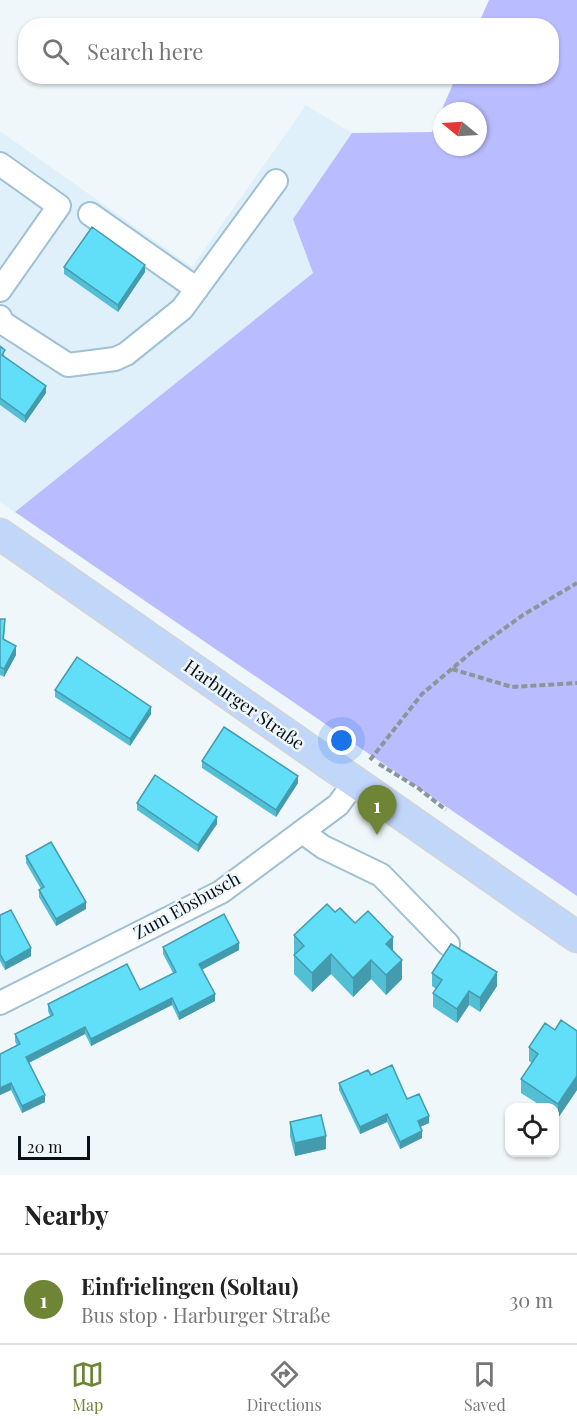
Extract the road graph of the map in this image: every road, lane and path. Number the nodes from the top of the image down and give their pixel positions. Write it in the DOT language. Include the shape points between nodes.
graph roads {
  1 [pos="0,164"];
  2 [pos="276,181"];
  3 [pos="90,214"];
  4 [pos="197,289"];
  5 [pos="0,290"];
  6 [pos="0,317"];
  7 [pos="0,534"];
  8 [pos="577,583"];
  9 [pos="452,669"];
  10 [pos="577,683"];
  11 [pos="363,771"];
  12 [pos="304,833"];
  13 [pos="577,938"];
  14 [pos="448,944"];
  15 [pos="0,1003"];
  1 -- 5 [label="street" via="59,206"];
  2 -- 4 [label="street"];
  3 -- 4 [label="street"];
  4 -- 6 [label="street" via="182,309 126,354 96,362 60,362"];
  7 -- 11 [label="main road, Harburger Straße"];
  8 -- 9 [label="path" via="523,615"];
  9 -- 10 [label="path" via="512,687"];
  9 -- 11 [label="path" via="422,694"];
  11 -- 12 [label="street, Zum Ebsbusch" via="338,805"];
  11 -- 13 [label="main road, Harburger Straße"];
  12 -- 14 [label="street" via="323,847 381,875"];
  12 -- 15 [label="street, Zum Ebsbusch" via="221,892"];
}
